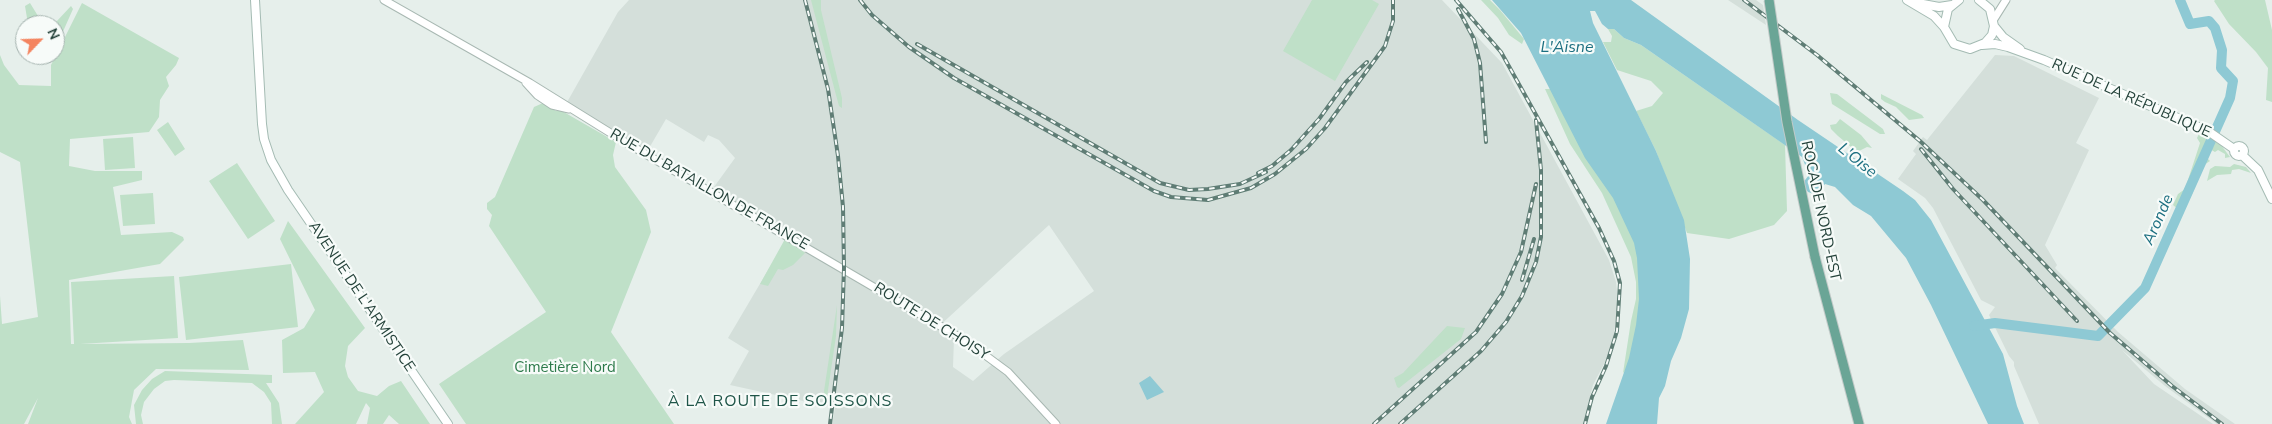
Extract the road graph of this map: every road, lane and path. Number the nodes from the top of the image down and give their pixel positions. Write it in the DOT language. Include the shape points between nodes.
graph roads {
  1 [pos="255,0"];
  2 [pos="384,0"];
  3 [pos="1769,0"];
  4 [pos="1983,0"];
  5 [pos="2006,0"];
  6 [pos="1955,2"];
  7 [pos="1994,22"];
  8 [pos="1944,27"];
  9 [pos="1982,45"];
  10 [pos="2025,53"];
  11 [pos="2272,199"];
  12 [pos="844,268"];
  13 [pos="448,424"];
  14 [pos="1056,424"];
  15 [pos="1860,424"];
  1 -- 13 [label="main road, AVENUE DE L'ARMISTICE" via="263,134 276,169"];
  2 -- 12 [label="street, RUE DU BATAILLON DE FRANCE"];
  3 -- 15 [label="main road, ROCADE NORD-EST, bridge" via="1787,122 1808,224"];
  4 -- 7 [label="main road, RUE DE LA RÉPUBLIQUE"];
  5 -- 7 [label="street"];
  6 -- 8 [label="main road" via="1945,15"];
  6 -- 8 [label="main road" via="1939,7 1907,0 1934,16"];
  7 -- 9 [label="main road" via="1992,35"];
  7 -- 10 [label="main road, RUE DE LA RÉPUBLIQUE" via="2001,34"];
  8 -- 9 [label="main road, RUE DE LA RÉPUBLIQUE" via="1957,46 1970,49"];
  9 -- 10 [label="main road, RUE DE LA RÉPUBLIQUE" via="1995,44"];
  10 -- 11 [label="main road, RUE DE LA RÉPUBLIQUE" via="2220,138 2234,149 2235,155 2242,155 2258,170"];
  12 -- 14 [label="street, ROUTE DE CHOISY" via="966,341 998,364"];
}
